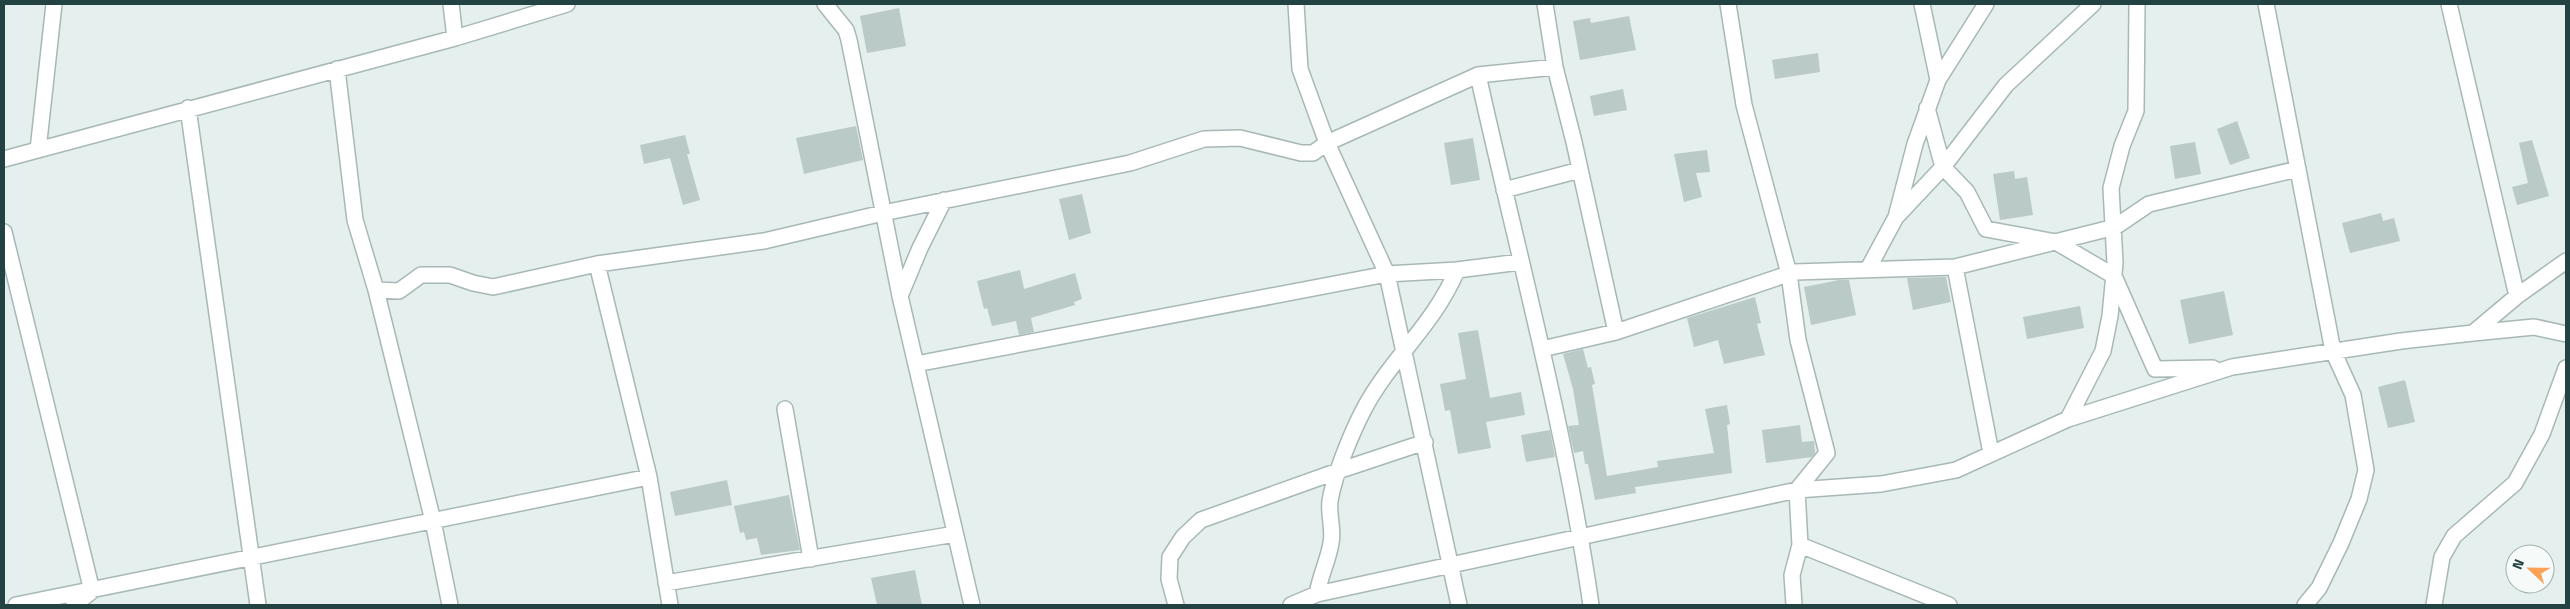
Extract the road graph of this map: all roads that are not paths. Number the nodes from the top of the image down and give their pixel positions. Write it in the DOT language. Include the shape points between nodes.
graph roads {
  1 [pos="54,4"];
  2 [pos="451,4"];
  3 [pos="567,4"];
  4 [pos="825,4"];
  5 [pos="1296,4"];
  6 [pos="1545,4"];
  7 [pos="1728,4"];
  8 [pos="1922,4"];
  9 [pos="1986,4"];
  10 [pos="2093,4"];
  11 [pos="2137,4"];
  12 [pos="2266,4"];
  13 [pos="2449,4"];
  14 [pos="455,38"];
  15 [pos="1555,66"];
  16 [pos="337,69"];
  17 [pos="1478,75"];
  18 [pos="1938,80"];
  19 [pos="188,108"];
  20 [pos="1927,108"];
  21 [pos="1327,142"];
  22 [pos="38,150"];
  23 [pos="4,159"];
  24 [pos="1943,167"];
  25 [pos="1580,170"];
  26 [pos="2298,170"];
  27 [pos="1504,190"];
  28 [pos="944,200"];
  29 [pos="883,212"];
  30 [pos="1896,217"];
  31 [pos="2115,227"];
  32 [pos="4,232"];
  33 [pos="2056,242"];
  34 [pos="2566,261"];
  35 [pos="1520,262"];
  36 [pos="597,264"];
  37 [pos="1955,266"];
  38 [pos="1868,269"];
  39 [pos="1457,270"];
  40 [pos="1387,274"];
  41 [pos="1789,274"];
  42 [pos="2114,276"];
  43 [pos="376,290"];
  44 [pos="900,296"];
  45 [pos="2517,296"];
  46 [pos="1616,332"];
  47 [pos="2473,333"];
  48 [pos="2566,334"];
  49 [pos="1542,349"];
  50 [pos="1405,351"];
  51 [pos="2333,351"];
  52 [pos="916,364"];
  53 [pos="2232,367"];
  54 [pos="2566,368"];
  55 [pos="785,410"];
  56 [pos="2068,419"];
  57 [pos="1425,442"];
  58 [pos="1991,453"];
  59 [pos="1338,470"];
  60 [pos="649,477"];
  61 [pos="1798,490"];
  62 [pos="433,521"];
  63 [pos="955,534"];
  64 [pos="1581,536"];
  65 [pos="1800,545"];
  66 [pos="252,557"];
  67 [pos="811,559"];
  68 [pos="1451,563"];
  69 [pos="666,583"];
  70 [pos="92,591"];
  71 [pos="1317,594"];
  72 [pos="16,605"];
  73 [pos="74,605"];
  74 [pos="258,605"];
  75 [pos="450,605"];
  76 [pos="670,605"];
  77 [pos="972,605"];
  78 [pos="1176,605"];
  79 [pos="1291,605"];
  80 [pos="1459,605"];
  81 [pos="1591,605"];
  82 [pos="1794,605"];
  83 [pos="1949,605"];
  84 [pos="2305,605"];
  85 [pos="2434,605"];
  1 -- 22 [label="street"];
  2 -- 14 [label="street"];
  3 -- 14 [label="street"];
  4 -- 29 [label="street" via="847,35"];
  5 -- 21 [label="street" via="1300,69"];
  6 -- 15 [label="street"];
  7 -- 41 [label="street" via="1744,105"];
  8 -- 18 [label="street"];
  9 -- 18 [label="street"];
  10 -- 24 [label="street" via="2006,84"];
  11 -- 31 [label="street" via="2136,111 2122,146 2111,188"];
  12 -- 26 [label="street"];
  13 -- 45 [label="street"];
  14 -- 16 [label="street"];
  15 -- 17 [label="street"];
  15 -- 25 [label="street"];
  16 -- 19 [label="street"];
  16 -- 43 [label="street" via="355,220"];
  17 -- 21 [label="street"];
  17 -- 27 [label="street"];
  18 -- 20 [label="street"];
  19 -- 22 [label="street"];
  19 -- 66 [label="street"];
  20 -- 24 [label="street"];
  20 -- 30 [label="street"];
  21 -- 28 [label="street" via="1313,153 1301,153 1240,138 1204,139 1130,163"];
  21 -- 40 [label="street"];
  22 -- 23 [label="street"];
  24 -- 30 [label="street"];
  24 -- 33 [label="street" via="1967,192 1986,228"];
  25 -- 27 [label="street"];
  25 -- 46 [label="street"];
  26 -- 31 [label="street" via="2149,204"];
  26 -- 51 [label="street"];
  27 -- 35 [label="street"];
  28 -- 29 [label="street"];
  28 -- 44 [label="street"];
  29 -- 36 [label="street" via="764,240"];
  29 -- 44 [label="street"];
  30 -- 38 [label="street"];
  31 -- 33 [label="street"];
  31 -- 42 [label="street"];
  32 -- 70 [label="street"];
  33 -- 37 [label="street"];
  33 -- 42 [label="street"];
  34 -- 45 [label="street"];
  35 -- 39 [label="street"];
  35 -- 49 [label="street"];
  36 -- 43 [label="street" via="493,287 450,275 421,275 399,291"];
  36 -- 60 [label="street"];
  37 -- 38 [label="street"];
  37 -- 58 [label="street"];
  38 -- 41 [label="street"];
  39 -- 40 [label="street"];
  39 -- 50 [label="street" via="1432,318"];
  40 -- 50 [label="street"];
  40 -- 52 [label="street"];
  41 -- 46 [label="street"];
  41 -- 61 [label="street" via="1798,340 1827,453"];
  42 -- 53 [label="street" via="2155,369"];
  42 -- 56 [label="street" via="2103,351"];
  43 -- 62 [label="street"];
  44 -- 52 [label="street"];
  45 -- 47 [label="street"];
  46 -- 49 [label="street"];
  47 -- 48 [label="street" via="2534,327"];
  47 -- 51 [label="street"];
  49 -- 64 [label="street"];
  50 -- 57 [label="street"];
  50 -- 59 [label="street" via="1379,384 1364,410"];
  51 -- 53 [label="street"];
  51 -- 84 [label="street" via="2353,396 2366,470 2359,499 2341,543 2318,588"];
  52 -- 63 [label="street"];
  53 -- 56 [label="street"];
  54 -- 85 [label="street" via="2542,434 2514,483 2454,536 2442,557"];
  55 -- 67 [label="street"];
  56 -- 58 [label="street"];
  57 -- 59 [label="street"];
  57 -- 68 [label="street"];
  58 -- 61 [label="street" via="1946,472 1882,484"];
  59 -- 71 [label="street" via="1330,502 1332,540"];
  59 -- 78 [label="street" via="1201,520 1183,537 1170,558 1169,579"];
  60 -- 62 [label="street"];
  60 -- 69 [label="street"];
  61 -- 64 [label="street"];
  61 -- 65 [label="street"];
  62 -- 66 [label="street"];
  62 -- 75 [label="street"];
  63 -- 67 [label="street"];
  63 -- 77 [label="street"];
  64 -- 68 [label="street"];
  64 -- 81 [label="street"];
  65 -- 82 [label="street" via="1792,575"];
  65 -- 83 [label="street"];
  66 -- 70 [label="street"];
  66 -- 74 [label="street"];
  67 -- 69 [label="street"];
  68 -- 71 [label="street"];
  68 -- 80 [label="street"];
  69 -- 76 [label="street"];
  70 -- 72 [label="street"];
  70 -- 73 [label="street"];
  71 -- 79 [label="street"];
}
